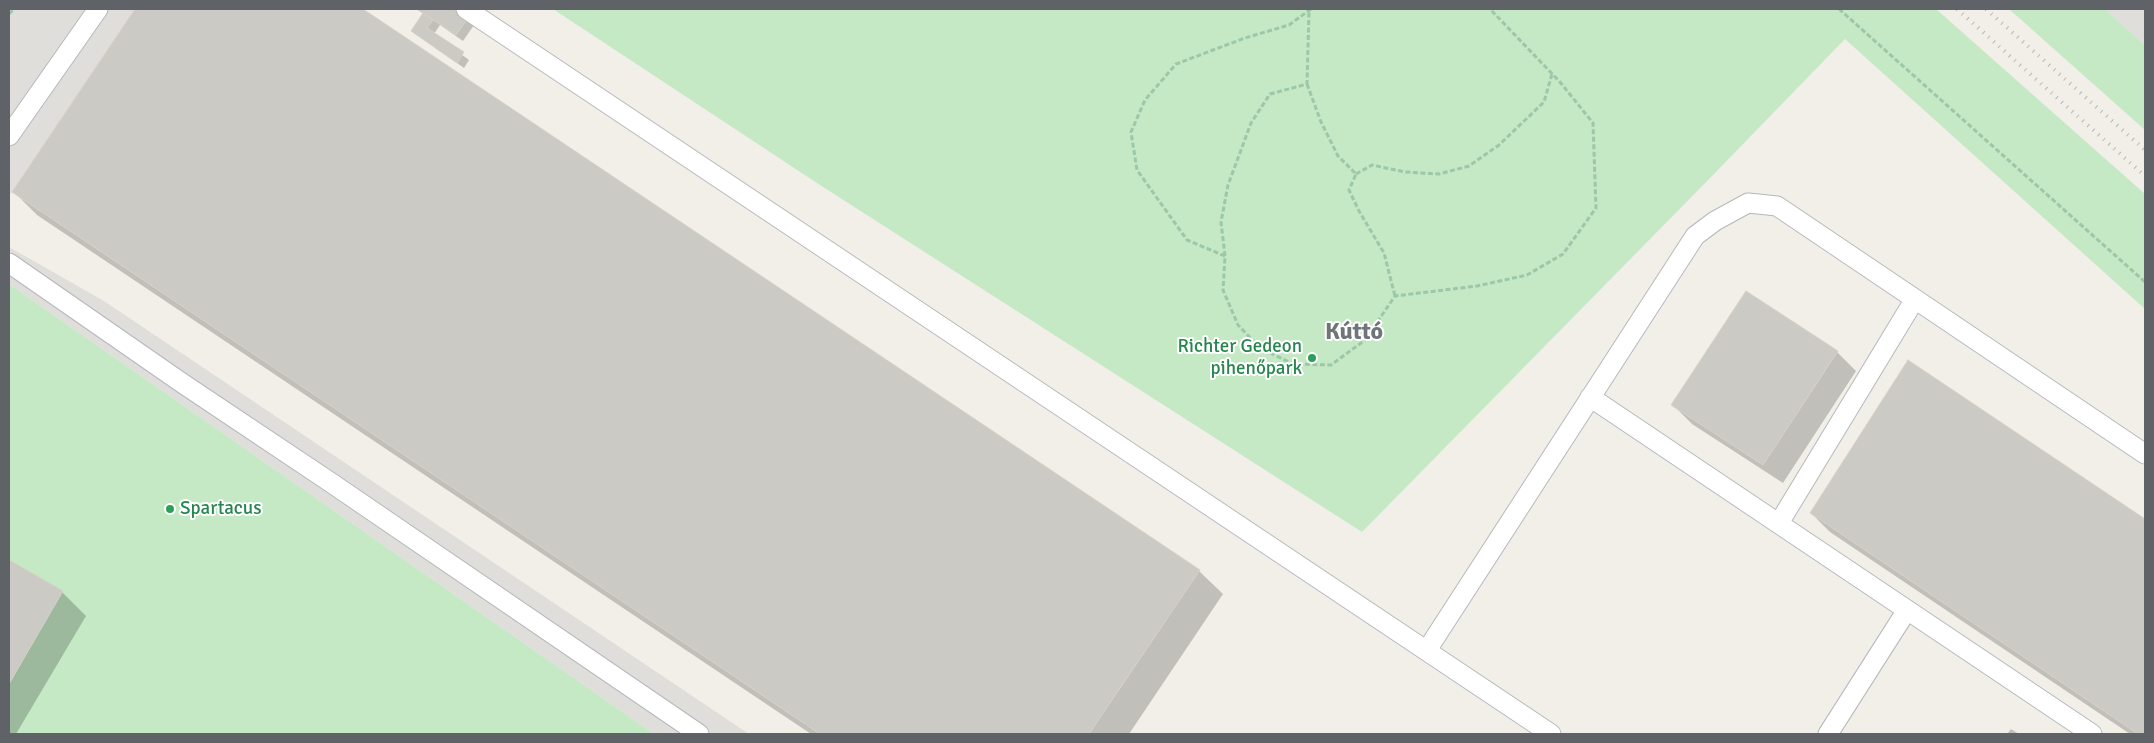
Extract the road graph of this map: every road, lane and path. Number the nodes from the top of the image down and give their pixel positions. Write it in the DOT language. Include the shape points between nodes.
graph roads {
  1 [pos="14,9"];
  2 [pos="98,9"];
  3 [pos="466,9"];
  4 [pos="1310,9"];
  5 [pos="1490,9"];
  6 [pos="1839,9"];
  7 [pos="9,14"];
  8 [pos="1552,74"];
  9 [pos="1307,84"];
  10 [pos="9,136"];
  11 [pos="1356,174"];
  12 [pos="1225,256"];
  13 [pos="9,263"];
  14 [pos="2145,282"];
  15 [pos="1395,296"];
  16 [pos="1915,299"];
  17 [pos="1590,397"];
  18 [pos="2145,454"];
  19 [pos="1779,523"];
  20 [pos="1907,610"];
  21 [pos="1427,650"];
  22 [pos="699,734"];
  23 [pos="1551,734"];
  24 [pos="1828,734"];
  25 [pos="2092,734"];
  1 -- 7 [label="path"];
  2 -- 10 [label="lane"];
  3 -- 21 [label="lane"];
  4 -- 9 [label="path"];
  4 -- 12 [label="path" via="1289,25 1176,64 1146,100 1130,132 1137,170 1187,240"];
  5 -- 8 [label="path"];
  6 -- 14 [label="path"];
  8 -- 11 [label="path" via="1544,102 1499,144 1469,166 1439,174 1405,172 1372,165"];
  8 -- 15 [label="path" via="1593,123 1596,208 1563,254 1527,276"];
  9 -- 11 [label="path" via="1338,156"];
  9 -- 12 [label="path" via="1270,94 1251,123 1228,185 1221,222"];
  11 -- 15 [label="path" via="1349,190 1384,253"];
  12 -- 15 [label="path" via="1223,290 1238,325 1260,348 1293,364 1331,364 1365,340"];
  13 -- 22 [label="lane"];
  16 -- 17 [label="lane" via="1777,206 1748,203 1714,220 1694,236"];
  16 -- 18 [label="lane"];
  16 -- 19 [label="lane"];
  17 -- 19 [label="lane"];
  17 -- 21 [label="lane"];
  19 -- 20 [label="lane"];
  20 -- 24 [label="lane"];
  20 -- 25 [label="lane"];
  21 -- 23 [label="lane"];
}
